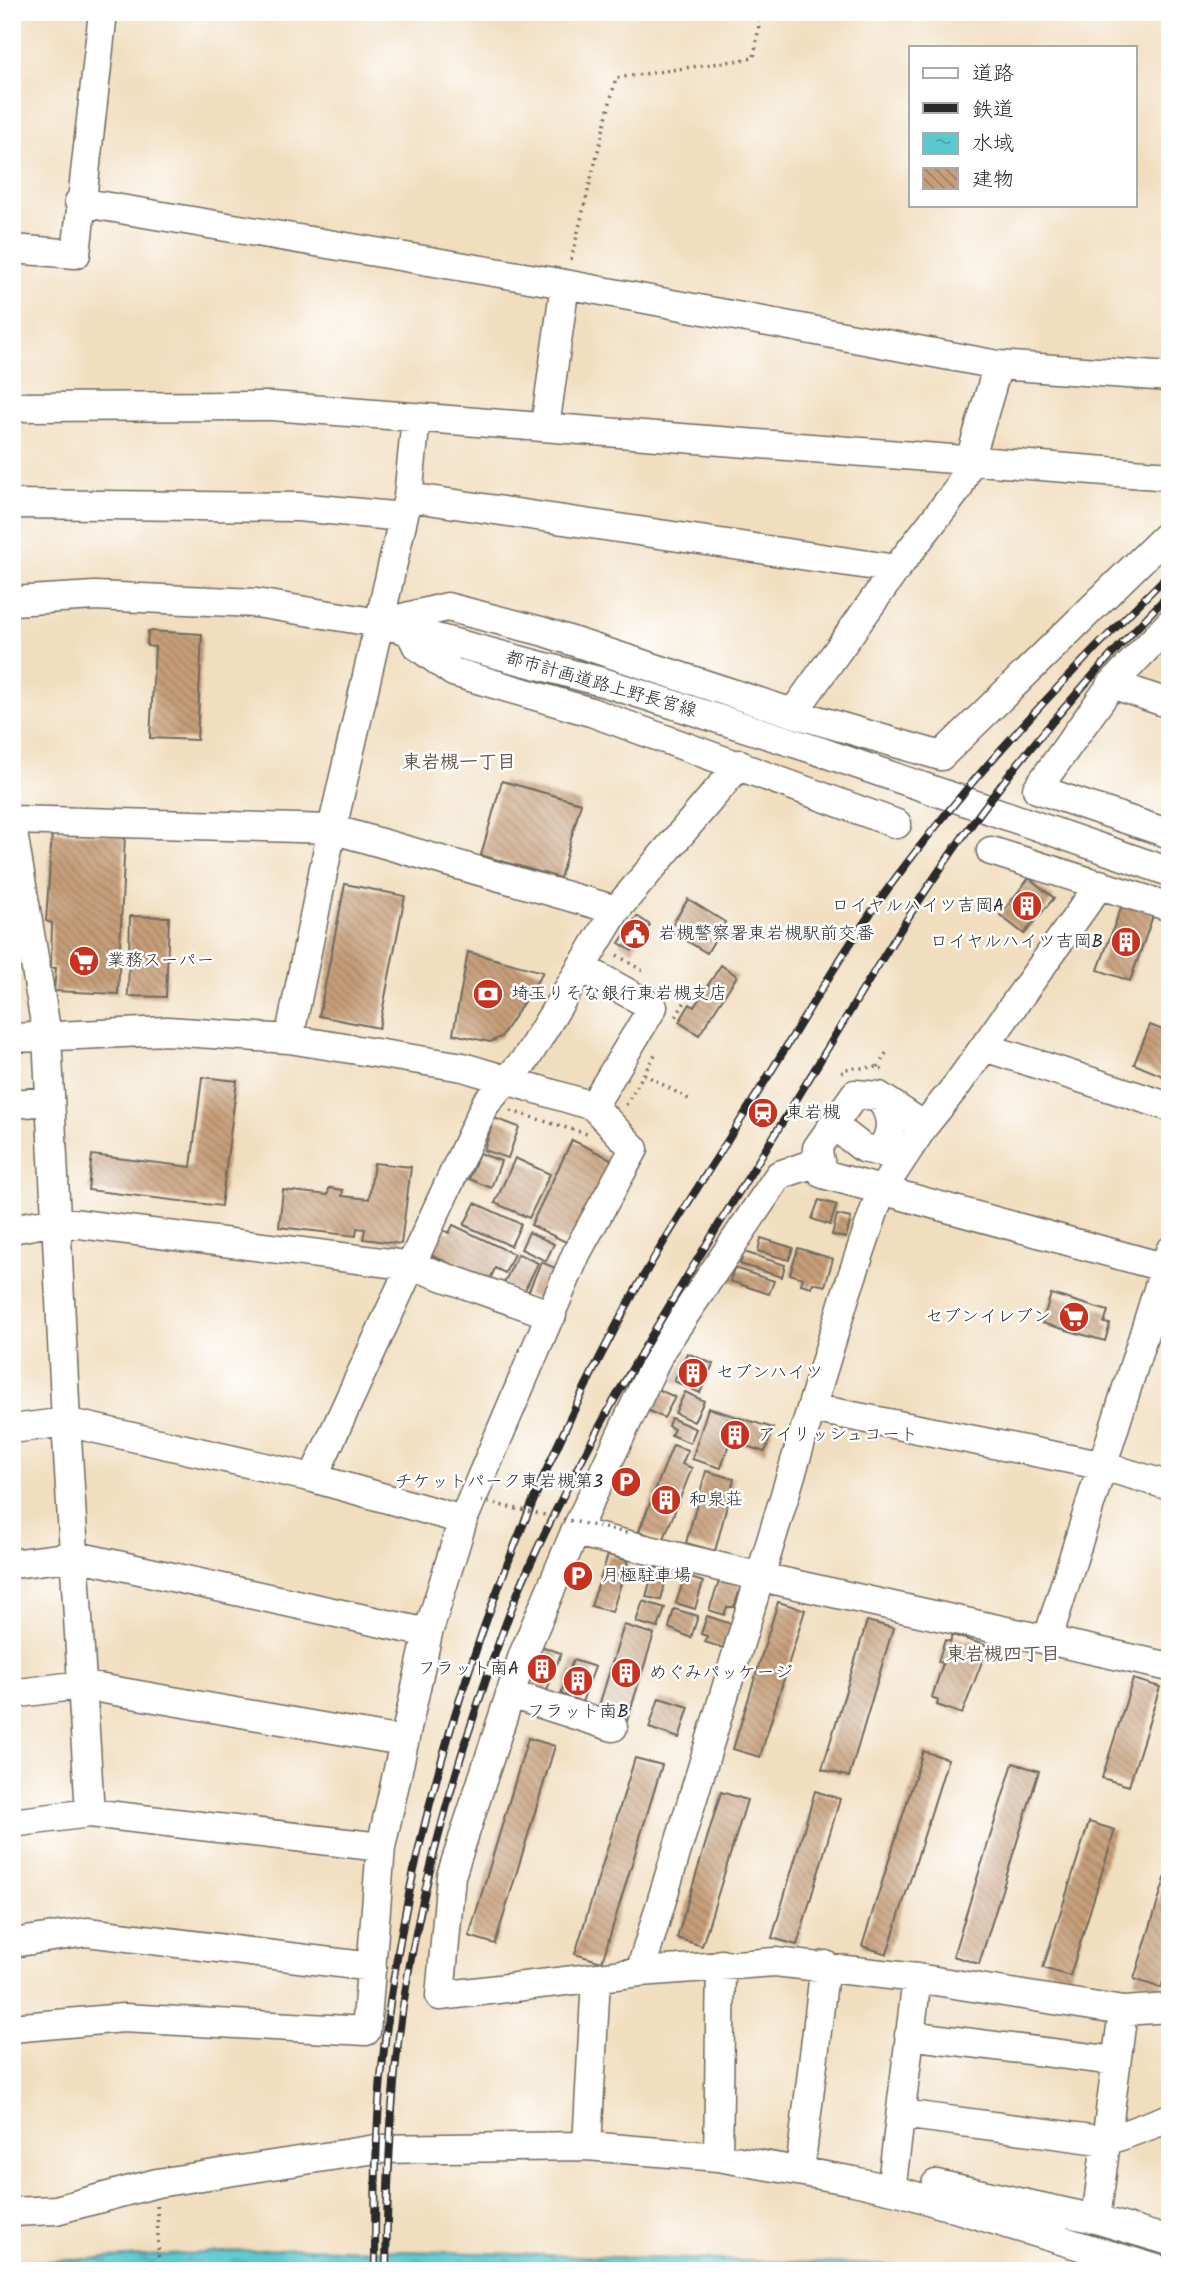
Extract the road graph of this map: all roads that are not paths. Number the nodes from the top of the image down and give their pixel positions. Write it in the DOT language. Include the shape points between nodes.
graph roads {
  1 [pos="103,12"];
  2 [pos="79,202"];
  3 [pos="12,249"];
  4 [pos="565,284"];
  5 [pos="999,365"];
  6 [pos="1170,377"];
  7 [pos="12,407"];
  8 [pos="416,418"];
  9 [pos="545,427"];
  10 [pos="970,460"];
  11 [pos="1170,476"];
  12 [pos="12,504"];
  13 [pos="405,507"];
  14 [pos="1170,532"];
  15 [pos="896,569"];
  16 [pos="12,601"];
  17 [pos="379,623"];
  18 [pos="1170,623"];
  19 [pos="410,632"];
  20 [pos="1112,684"];
  21 [pos="1170,704"];
  22 [pos="793,713"];
  23 [pos="740,764"];
  24 [pos="12,820"];
  25 [pos="897,824"];
  26 [pos="12,826"];
  27 [pos="332,829"];
  28 [pos="1170,834"];
  29 [pos="991,851"];
  30 [pos="1170,872"];
  31 [pos="1100,884"];
  32 [pos="1170,907"];
  33 [pos="616,910"];
  34 [pos="581,967"];
  35 [pos="47,1035"];
  36 [pos="12,1038"];
  37 [pos="289,1039"];
  38 [pos="984,1047"];
  39 [pos="506,1080"];
  40 [pos="884,1085"];
  41 [pos="50,1101"];
  42 [pos="12,1104"];
  43 [pos="593,1106"];
  44 [pos="1170,1107"];
  45 [pos="833,1125"];
  46 [pos="924,1126"];
  47 [pos="818,1162"];
  48 [pos="881,1191"];
  49 [pos="56,1221"];
  50 [pos="12,1229"];
  51 [pos="1167,1262"];
  52 [pos="413,1266"];
  53 [pos="552,1315"];
  54 [pos="812,1408"];
  55 [pos="66,1422"];
  56 [pos="12,1429"];
  57 [pos="1100,1465"];
  58 [pos="313,1478"];
  59 [pos="1170,1486"];
  60 [pos="472,1510"];
  61 [pos="582,1527"];
  62 [pos="76,1556"];
  63 [pos="12,1563"];
  64 [pos="761,1577"];
  65 [pos="428,1633"];
  66 [pos="1048,1638"];
  67 [pos="1170,1667"];
  68 [pos="81,1685"];
  69 [pos="12,1694"];
  70 [pos="510,1694"];
  71 [pos="612,1727"];
  72 [pos="402,1741"];
  73 [pos="90,1813"];
  74 [pos="12,1823"];
  75 [pos="382,1847"];
  76 [pos="12,1943"];
  77 [pos="721,1964"];
  78 [pos="825,1965"];
  79 [pos="372,1967"];
  80 [pos="640,1972"];
  81 [pos="596,1978"];
  82 [pos="917,1978"];
  83 [pos="1170,2008"];
  84 [pos="1124,2011"];
  85 [pos="12,2028"];
  86 [pos="909,2035"];
  87 [pos="1115,2061"];
  88 [pos="902,2114"];
  89 [pos="1170,2118"];
  90 [pos="1107,2141"];
  91 [pos="587,2146"];
  92 [pos="718,2157"];
  93 [pos="800,2170"];
  94 [pos="893,2175"];
  95 [pos="854,2180"];
  96 [pos="12,2213"];
  97 [pos="1096,2219"];
  98 [pos="1170,2241"];
  99 [pos="1163,2271"];
  1 -- 2 [label="street"];
  2 -- 3 [label="street" via="76,254"];
  2 -- 4 [label="street"];
  4 -- 5 [label="street"];
  4 -- 9 [label="street"];
  5 -- 6 [label="street"];
  5 -- 10 [label="street"];
  7 -- 8 [label="street" via="272,406"];
  8 -- 9 [label="street"];
  8 -- 13 [label="street"];
  9 -- 10 [label="street"];
  10 -- 11 [label="street"];
  10 -- 15 [label="street" via="958,489"];
  12 -- 13 [label="street"];
  13 -- 15 [label="street"];
  13 -- 17 [label="street"];
  14 -- 22 [label="street" via="941,756"];
  15 -- 22 [label="street"];
  16 -- 17 [label="street, 都市計画道路上野長宮線" via="95,596 256,603"];
  17 -- 19 [label="street, 都市計画道路上野長宮線"];
  17 -- 22 [label="street" via="447,607 541,631"];
  17 -- 27 [label="street"];
  18 -- 20 [label="street"];
  19 -- 23 [label="street" via="417,646 453,671 591,712"];
  19 -- 30 [label="street, 都市計画道路上野長宮線" via="606,683"];
  20 -- 21 [label="street"];
  20 -- 28 [label="street" via="1037,789"];
  23 -- 25 [label="street"];
  23 -- 33 [label="street"];
  24 -- 27 [label="street"];
  26 -- 35 [label="street"];
  27 -- 33 [label="street"];
  27 -- 37 [label="street"];
  29 -- 31 [label="street"];
  31 -- 32 [label="street"];
  31 -- 38 [label="street"];
  33 -- 34 [label="street"];
  34 -- 39 [label="street" via="526,1059"];
  34 -- 43 [label="street" via="653,1007"];
  35 -- 36 [label="street"];
  35 -- 37 [label="street" via="167,1031"];
  35 -- 41 [label="street"];
  37 -- 39 [label="street" via="463,1067"];
  38 -- 44 [label="street"];
  38 -- 46 [label="street"];
  39 -- 43 [label="street"];
  39 -- 52 [label="street" via="486,1103"];
  40 -- 45 [label="street" via="855,1094"];
  40 -- 45 [label="street" via="891,1134 880,1152 863,1148"];
  40 -- 46 [label="street"];
  41 -- 42 [label="street"];
  41 -- 49 [label="street"];
  43 -- 53 [label="street" via="634,1149 577,1252"];
  45 -- 47 [label="street" via="817,1148"];
  46 -- 48 [label="street"];
  47 -- 48 [label="street" via="823,1174"];
  47 -- 61 [label="street" via="779,1175 661,1350"];
  48 -- 51 [label="street"];
  48 -- 54 [label="street"];
  49 -- 50 [label="street"];
  49 -- 52 [label="street"];
  49 -- 55 [label="street"];
  51 -- 57 [label="street"];
  52 -- 53 [label="street"];
  52 -- 58 [label="street"];
  53 -- 60 [label="street"];
  54 -- 57 [label="street"];
  54 -- 64 [label="street"];
  55 -- 56 [label="street"];
  55 -- 58 [label="street"];
  55 -- 62 [label="street"];
  57 -- 59 [label="street"];
  57 -- 66 [label="street"];
  58 -- 60 [label="street"];
  60 -- 65 [label="street"];
  61 -- 64 [label="street"];
  61 -- 70 [label="street"];
  62 -- 63 [label="street"];
  62 -- 65 [label="street"];
  62 -- 68 [label="street"];
  64 -- 66 [label="street"];
  64 -- 80 [label="street"];
  65 -- 72 [label="street"];
  66 -- 67 [label="street"];
  68 -- 69 [label="street"];
  68 -- 72 [label="street"];
  68 -- 73 [label="street"];
  70 -- 71 [label="street"];
  70 -- 81 [label="street" via="452,1876 440,1996"];
  72 -- 75 [label="street"];
  73 -- 74 [label="street"];
  73 -- 75 [label="street"];
  75 -- 79 [label="street"];
  76 -- 79 [label="street" via="87,1932"];
  77 -- 78 [label="street"];
  77 -- 80 [label="street"];
  77 -- 92 [label="street"];
  78 -- 82 [label="street"];
  78 -- 93 [label="street"];
  79 -- 85 [label="street" via="366,2031 123,2018"];
  80 -- 81 [label="street"];
  81 -- 91 [label="street"];
  82 -- 84 [label="street"];
  82 -- 86 [label="street"];
  83 -- 84 [label="street"];
  84 -- 87 [label="street"];
  86 -- 87 [label="street"];
  86 -- 88 [label="street"];
  87 -- 90 [label="street"];
  88 -- 90 [label="street"];
  88 -- 94 [label="street"];
  89 -- 90 [label="street"];
  90 -- 97 [label="street"];
  91 -- 92 [label="street"];
  91 -- 96 [label="street" via="376,2149 157,2183 56,2210"];
  92 -- 93 [label="street"];
  93 -- 95 [label="street"];
  94 -- 95 [label="street"];
  94 -- 97 [label="street"];
  95 -- 99 [label="street"];
  97 -- 98 [label="street"];
}
